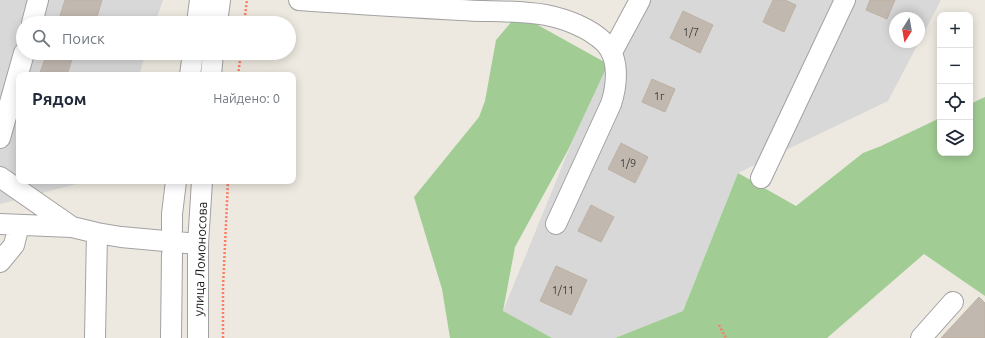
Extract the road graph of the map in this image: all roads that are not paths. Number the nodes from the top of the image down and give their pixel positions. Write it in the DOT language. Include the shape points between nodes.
graph roads {
  1 [pos="38,0"];
  2 [pos="200,0"];
  3 [pos="220,0"];
  4 [pos="299,0"];
  5 [pos="640,0"];
  6 [pos="845,0"];
  7 [pos="34,16"];
  8 [pos="198,16"];
  9 [pos="218,16"];
  10 [pos="612,52"];
  11 [pos="22,60"];
  12 [pos="192,60"];
  13 [pos="212,60"];
  14 [pos="19,72"];
  15 [pos="190,72"];
  16 [pos="211,72"];
  17 [pos="16,81"];
  18 [pos="0,138"];
  19 [pos="0,177"];
  20 [pos="761,178"];
  21 [pos="176,184"];
  22 [pos="202,184"];
  23 [pos="9,224"];
  24 [pos="556,224"];
  25 [pos="72,227"];
  26 [pos="172,230"];
  27 [pos="97,233"];
  28 [pos="198,244"];
  29 [pos="172,254"];
  30 [pos="0,262"];
  31 [pos="953,302"];
  32 [pos="95,338"];
  33 [pos="171,338"];
  34 [pos="198,338"];
  35 [pos="920,338"];
  1 -- 7 [label="street"];
  2 -- 8 [label="street"];
  3 -- 9 [label="street"];
  4 -- 10 [label="street" via="546,15 586,29 596,35"];
  5 -- 10 [label="street"];
  6 -- 20 [label="street"];
  10 -- 24 [label="street" via="616,65 615,92"];
  11 -- 14 [label="street"];
  12 -- 15 [label="street"];
  13 -- 16 [label="street"];
  17 -- 18 [label="street"];
  19 -- 25 [label="street"];
  21 -- 26 [label="street"];
  22 -- 28 [label="street, улица Ломоносова"];
  23 -- 25 [label="street"];
  23 -- 30 [label="street" via="14,245"];
  25 -- 27 [label="street"];
  27 -- 28 [label="street"];
  27 -- 32 [label="street"];
  28 -- 34 [label="street, улица Ломоносова"];
  29 -- 33 [label="street"];
  31 -- 35 [label="street"];
}
